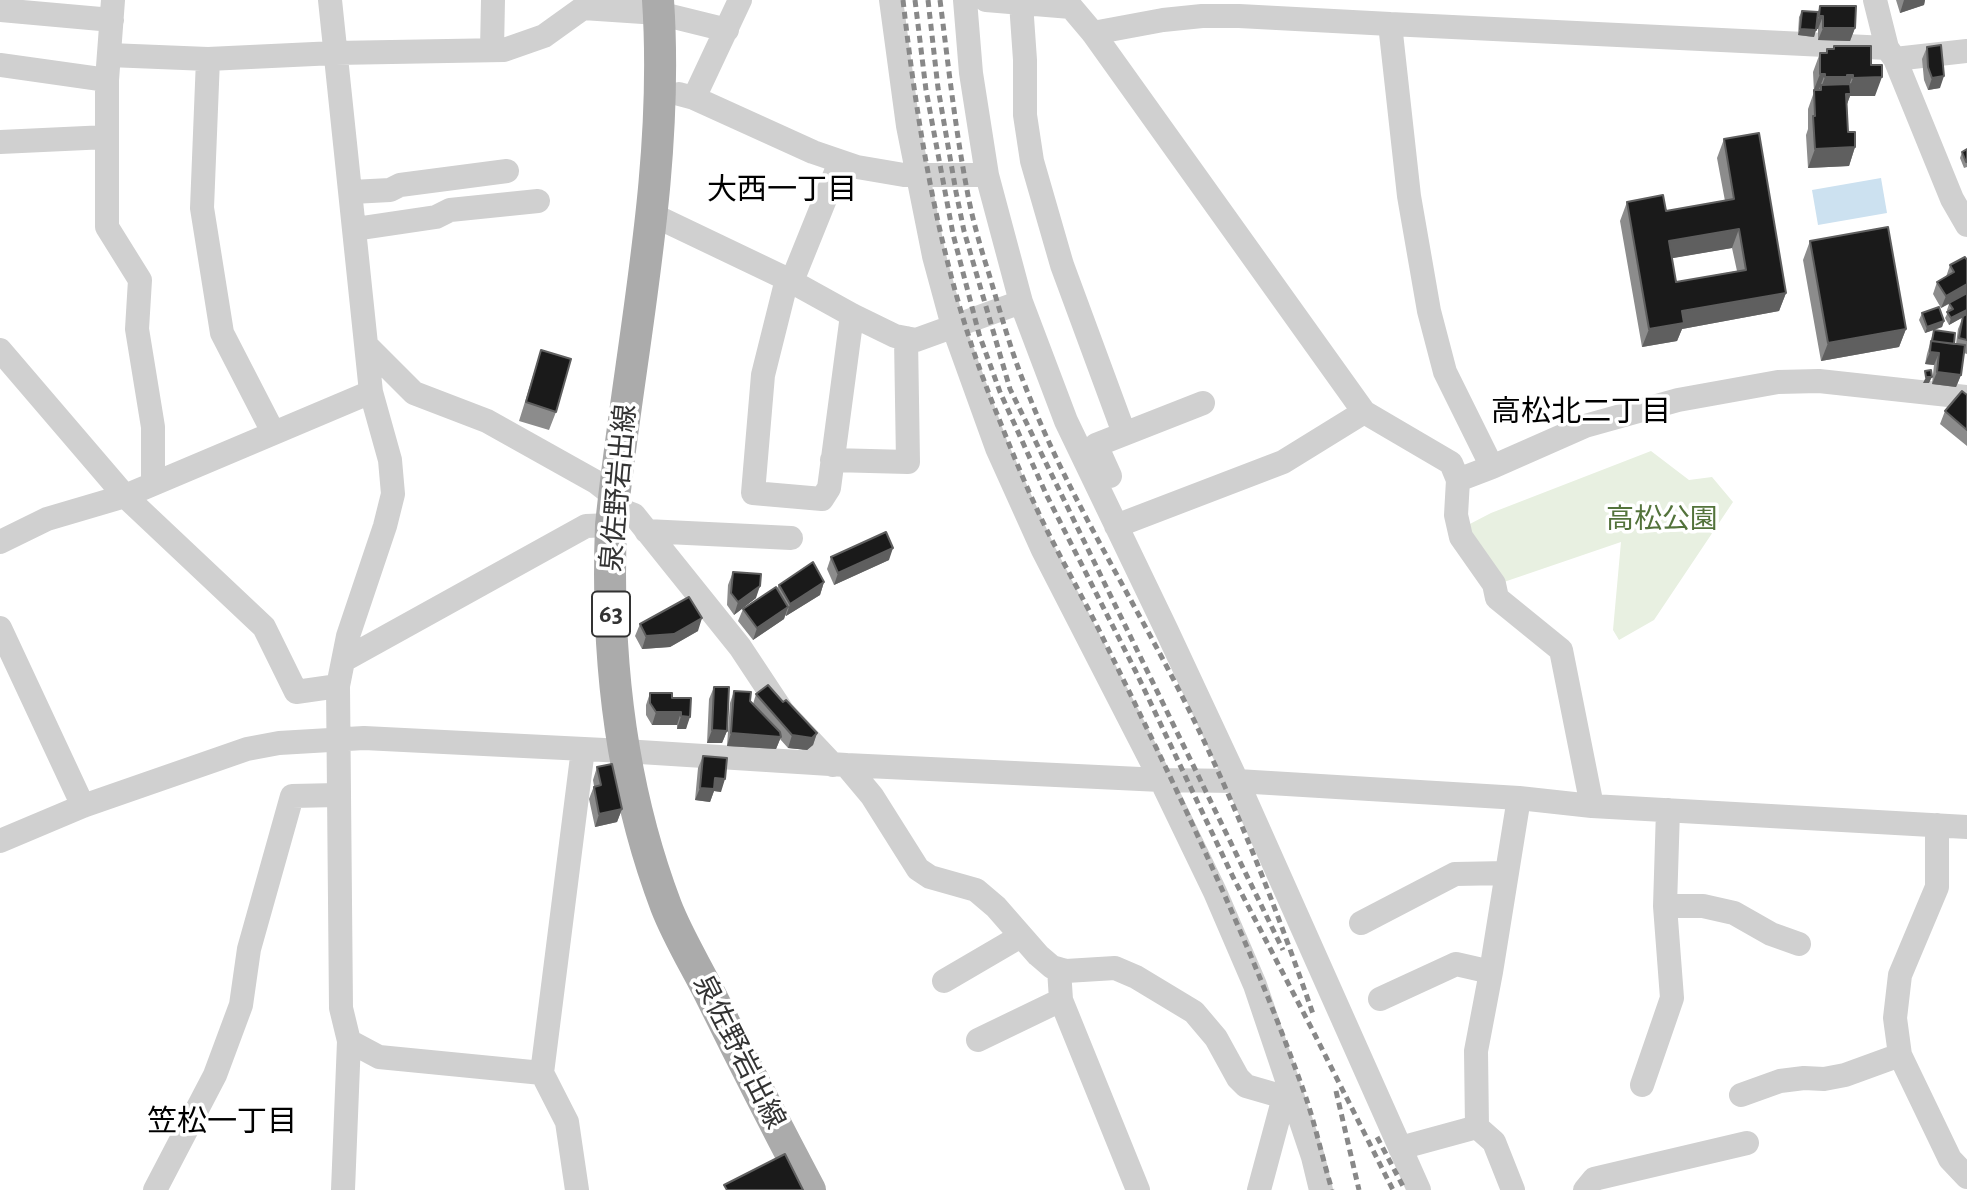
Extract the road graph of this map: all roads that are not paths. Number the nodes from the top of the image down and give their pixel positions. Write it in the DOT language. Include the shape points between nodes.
graph roads {
  1 [pos="330,0"];
  2 [pos="493,0"];
  3 [pos="740,0"];
  4 [pos="891,0"];
  5 [pos="965,0"];
  6 [pos="986,0"];
  7 [pos="1875,0"];
  8 [pos="1021,3"];
  9 [pos="658,6"];
  10 [pos="1201,8"];
  11 [pos="0,10"];
  12 [pos="112,10"];
  13 [pos="1390,24"];
  14 [pos="727,30"];
  15 [pos="1093,33"];
  16 [pos="492,50"];
  17 [pos="1967,51"];
  18 [pos="335,53"];
  19 [pos="1891,54"];
  20 [pos="109,55"];
  21 [pos="208,59"];
  22 [pos="0,65"];
  23 [pos="107,80"];
  24 [pos="661,89"];
  25 [pos="694,98"];
  26 [pos="107,137"];
  27 [pos="0,142"];
  28 [pos="840,162"];
  29 [pos="507,171"];
  30 [pos="919,175"];
  31 [pos="987,175"];
  32 [pos="352,192"];
  33 [pos="538,201"];
  34 [pos="651,214"];
  35 [pos="1967,225"];
  36 [pos="355,229"];
  37 [pos="790,280"];
  38 [pos="1021,302"];
  39 [pos="852,315"];
  40 [pos="953,326"];
  41 [pos="906,338"];
  42 [pos="367,346"];
  43 [pos="0,350"];
  44 [pos="371,392"];
  45 [pos="1967,397"];
  46 [pos="1203,403"];
  47 [pos="1364,412"];
  48 [pos="273,432"];
  49 [pos="1124,432"];
  50 [pos="832,460"];
  51 [pos="1492,467"];
  52 [pos="1458,480"];
  53 [pos="153,482"];
  54 [pos="125,496"];
  55 [pos="613,509"];
  56 [pos="1124,523"];
  57 [pos="646,531"];
  58 [pos="791,538"];
  59 [pos="0,542"];
  60 [pos="1149,559"];
  61 [pos="0,628"];
  62 [pos="344,660"];
  63 [pos="338,685"];
  64 [pos="337,739"];
  65 [pos="583,749"];
  66 [pos="624,751"];
  67 [pos="840,765"];
  68 [pos="1161,780"];
  69 [pos="1237,781"];
  70 [pos="338,795"];
  71 [pos="1519,798"];
  72 [pos="83,806"];
  73 [pos="1592,806"];
  74 [pos="1668,810"];
  75 [pos="1937,825"];
  76 [pos="1967,827"];
  77 [pos="0,841"];
  78 [pos="1507,873"];
  79 [pos="1665,906"];
  80 [pos="1361,923"];
  81 [pos="1021,936"];
  82 [pos="1799,944"];
  83 [pos="1059,969"];
  84 [pos="1491,972"];
  85 [pos="944,981"];
  86 [pos="1380,999"];
  87 [pos="1061,1000"];
  88 [pos="978,1040"];
  89 [pos="349,1041"];
  90 [pos="1900,1055"];
  91 [pos="542,1073"];
  92 [pos="1642,1085"];
  93 [pos="1287,1094"];
  94 [pos="1741,1095"];
  95 [pos="1478,1127"];
  96 [pos="1747,1143"];
  97 [pos="1400,1148"];
  98 [pos="1967,1177"];
  99 [pos="155,1190"];
  100 [pos="343,1190"];
  101 [pos="578,1190"];
  102 [pos="810,1190"];
  103 [pos="1138,1190"];
  104 [pos="1259,1190"];
  105 [pos="1321,1190"];
  106 [pos="1419,1190"];
  107 [pos="1513,1190"];
  108 [pos="1585,1190"];
  1 -- 18 [label="street"];
  2 -- 16 [label="street"];
  3 -- 14 [label="street"];
  4 -- 30 [label="street"];
  5 -- 31 [label="street"];
  6 -- 8 [label="street"];
  7 -- 19 [label="street"];
  8 -- 15 [label="street" via="1071,7"];
  8 -- 49 [label="street" via="1025,115 1032,161 1062,265"];
  9 -- 14 [label="street"];
  9 -- 16 [label="street" via="583,8 544,36"];
  9 -- 24 [label="main road, 泉佐野岩出線 / 63"];
  10 -- 13 [label="street" via="1239,16"];
  10 -- 15 [label="street"];
  11 -- 12 [label="street"];
  12 -- 20 [label="street"];
  13 -- 19 [label="street"];
  13 -- 51 [label="street" via="1409,197 1429,311 1445,372"];
  14 -- 25 [label="street"];
  15 -- 47 [label="street"];
  16 -- 18 [label="street"];
  17 -- 19 [label="street"];
  18 -- 21 [label="street"];
  18 -- 32 [label="street"];
  19 -- 35 [label="street"];
  20 -- 21 [label="street"];
  20 -- 23 [label="street"];
  21 -- 48 [label="street" via="202,208 222,333"];
  22 -- 23 [label="street"];
  23 -- 26 [label="street"];
  24 -- 25 [label="street"];
  24 -- 34 [label="main road, 泉佐野岩出線 / 63"];
  25 -- 28 [label="street"];
  26 -- 27 [label="street"];
  26 -- 53 [label="street" via="107,228 140,280 137,329 153,426"];
  28 -- 30 [label="street"];
  28 -- 37 [label="street"];
  29 -- 32 [label="street"];
  30 -- 31 [label="street"];
  30 -- 40 [label="street"];
  31 -- 38 [label="street"];
  32 -- 36 [label="street"];
  33 -- 36 [label="street" via="450,210 436,217"];
  34 -- 37 [label="street"];
  34 -- 55 [label="main road, 泉佐野岩出線 / 63"];
  36 -- 42 [label="street"];
  37 -- 39 [label="street"];
  37 -- 50 [label="street" via="763,375 753,493 822,499 829,488"];
  38 -- 40 [label="street"];
  38 -- 56 [label="street" via="1066,421"];
  39 -- 41 [label="street"];
  39 -- 50 [label="street"];
  40 -- 41 [label="street" via="916,340"];
  40 -- 68 [label="street" via="997,448 1037,537"];
  41 -- 50 [label="street" via="908,462"];
  42 -- 44 [label="street"];
  42 -- 55 [label="street" via="414,393 487,421 596,482"];
  43 -- 54 [label="street"];
  44 -- 48 [label="street"];
  44 -- 62 [label="street" via="390,460 393,494"];
  45 -- 51 [label="street" via="1819,381 1778,382 1678,400 1585,426"];
  46 -- 49 [label="street"];
  47 -- 52 [label="street" via="1451,463"];
  47 -- 56 [label="street" via="1283,462"];
  48 -- 53 [label="street"];
  49 -- 56 [label="street" via="1096,445"];
  51 -- 52 [label="street"];
  52 -- 73 [label="street" via="1456,514 1461,537 1494,584 1497,598 1561,650"];
  53 -- 54 [label="street"];
  54 -- 59 [label="street" via="47,519"];
  54 -- 63 [label="street" via="264,627 296,692"];
  55 -- 57 [label="street" via="634,515"];
  55 -- 62 [label="street"];
  55 -- 66 [label="main road, 泉佐野岩出線 / 63" via="614,672"];
  56 -- 60 [label="street"];
  56 -- 69 [label="street"];
  57 -- 58 [label="street"];
  57 -- 67 [label="street" via="740,647 783,712"];
  61 -- 72 [label="street"];
  62 -- 63 [label="street"];
  63 -- 64 [label="street"];
  64 -- 65 [label="street"];
  64 -- 70 [label="street"];
  64 -- 72 [label="street" via="247,749"];
  65 -- 66 [label="street"];
  65 -- 91 [label="street"];
  66 -- 67 [label="street"];
  66 -- 102 [label="main road, 泉佐野岩出線 / 63" via="635,807 667,908"];
  67 -- 68 [label="street"];
  67 -- 81 [label="street" via="872,796 918,869 976,890"];
  68 -- 69 [label="street"];
  68 -- 93 [label="street" via="1255,985"];
  69 -- 71 [label="street"];
  69 -- 97 [label="street"];
  70 -- 89 [label="street" via="341,1007"];
  70 -- 99 [label="street" via="292,796 249,949 241,1005 215,1075"];
  71 -- 73 [label="street"];
  71 -- 78 [label="street"];
  72 -- 77 [label="street"];
  73 -- 74 [label="street"];
  74 -- 75 [label="street"];
  74 -- 79 [label="street"];
  75 -- 76 [label="street"];
  75 -- 90 [label="street" via="1937,887 1900,975 1895,1018"];
  78 -- 80 [label="street" via="1455,874"];
  78 -- 84 [label="street"];
  79 -- 82 [label="street" via="1703,905 1734,913"];
  79 -- 92 [label="street" via="1672,998"];
  81 -- 83 [label="street"];
  81 -- 85 [label="street"];
  83 -- 87 [label="street"];
  83 -- 93 [label="street" via="1115,968 1136,977 1194,1012 1246,1086"];
  84 -- 86 [label="street" via="1456,964"];
  84 -- 95 [label="street" via="1476,1051"];
  87 -- 88 [label="street"];
  87 -- 103 [label="street"];
  89 -- 91 [label="street" via="379,1057"];
  89 -- 100 [label="street"];
  90 -- 94 [label="street" via="1844,1075 1780,1081"];
  90 -- 98 [label="street" via="1950,1159"];
  91 -- 101 [label="street" via="567,1122"];
  93 -- 104 [label="street"];
  93 -- 105 [label="street"];
  95 -- 97 [label="street"];
  95 -- 107 [label="street" via="1494,1142"];
  96 -- 108 [label="street" via="1594,1179"];
  97 -- 106 [label="street"];
}
